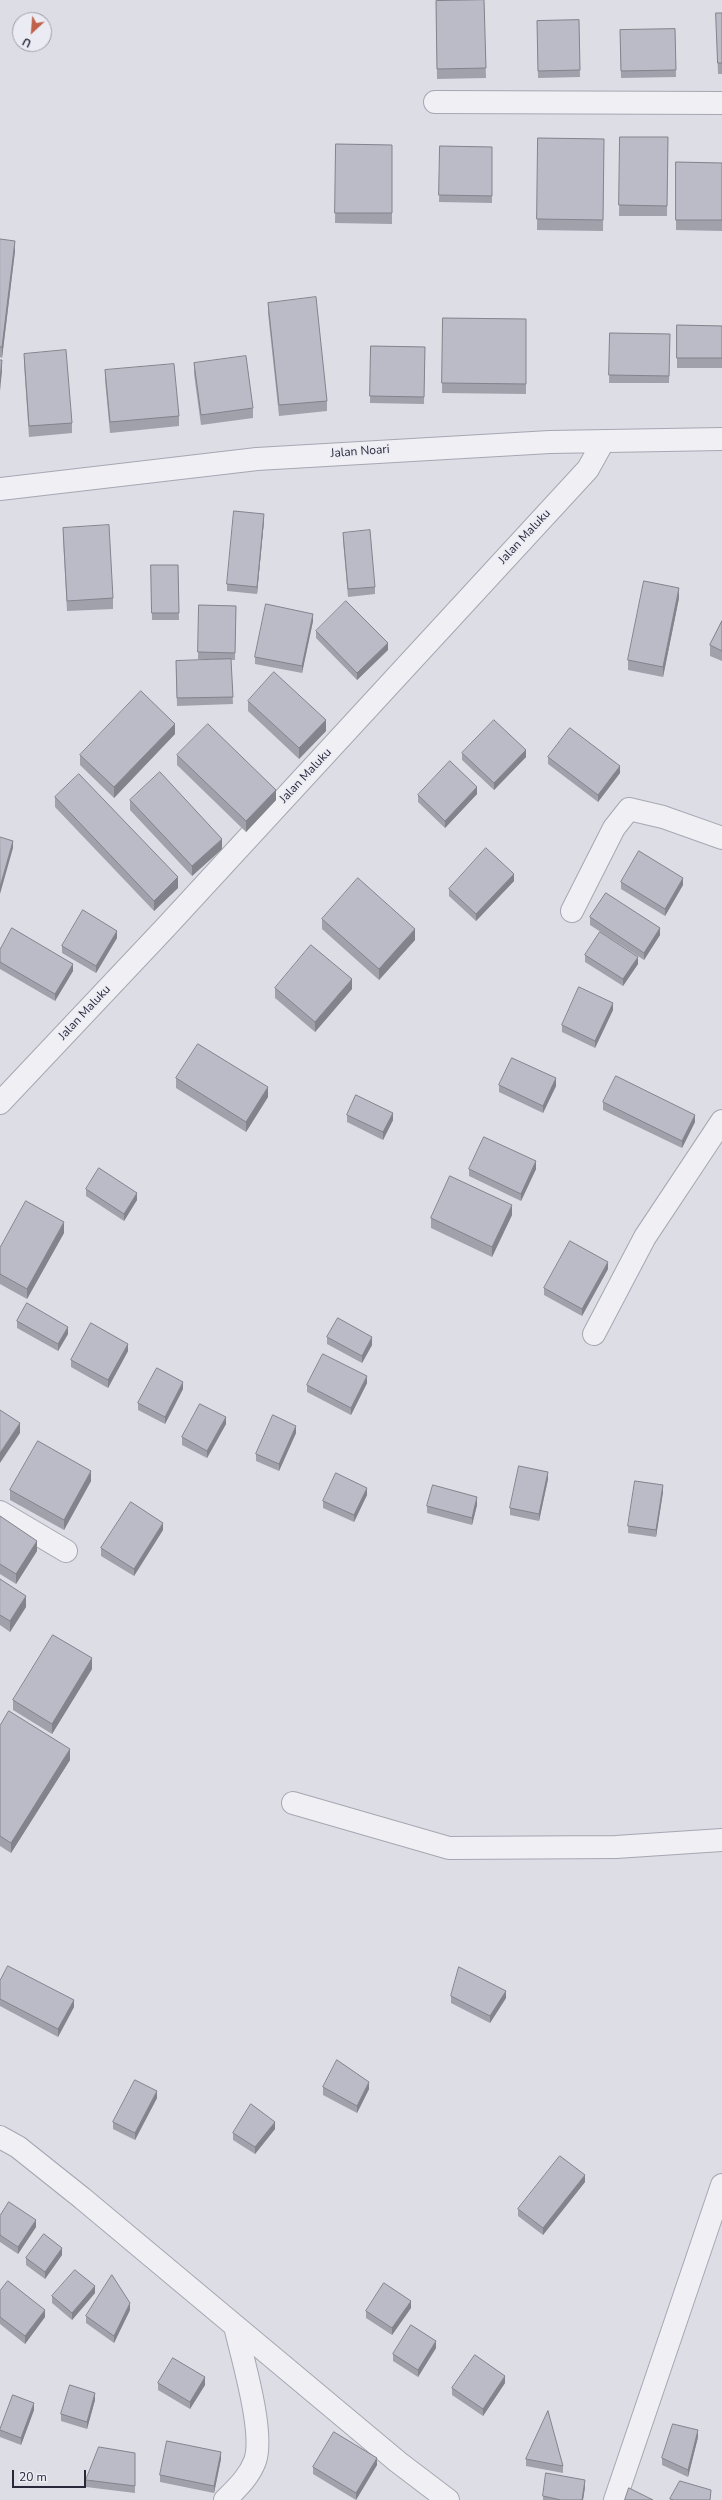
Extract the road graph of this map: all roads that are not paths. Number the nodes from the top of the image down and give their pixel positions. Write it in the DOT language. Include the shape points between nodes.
graph roads {
  1 [pos="435,102"];
  2 [pos="722,103"];
  3 [pos="722,439"];
  4 [pos="603,442"];
  5 [pos="0,489"];
  6 [pos="722,838"];
  7 [pos="572,911"];
  8 [pos="0,1103"];
  9 [pos="722,1121"];
  10 [pos="594,1334"];
  11 [pos="0,1512"];
  12 [pos="66,1551"];
  13 [pos="293,1803"];
  14 [pos="722,1840"];
  15 [pos="0,2136"];
  16 [pos="722,2185"];
  17 [pos="235,2326"];
  18 [pos="225,2500"];
  19 [pos="448,2500"];
  20 [pos="615,2500"];
  1 -- 2 [label="street"];
  3 -- 4 [label="street, Jalan Noari"];
  4 -- 5 [label="street, Jalan Noari" via="426,448 257,459"];
  4 -- 8 [label="street, Jalan Maluku" via="588,469 166,928"];
  6 -- 7 [label="street" via="663,817 629,810 614,828"];
  9 -- 10 [label="street" via="646,1237"];
  11 -- 12 [label="street"];
  13 -- 14 [label="street" via="449,1848 616,1847"];
  15 -- 17 [label="street" via="18,2146"];
  16 -- 20 [label="street"];
  17 -- 18 [label="street" via="253,2408 258,2447 248,2474"];
  17 -- 19 [label="street" via="398,2462"];
}
